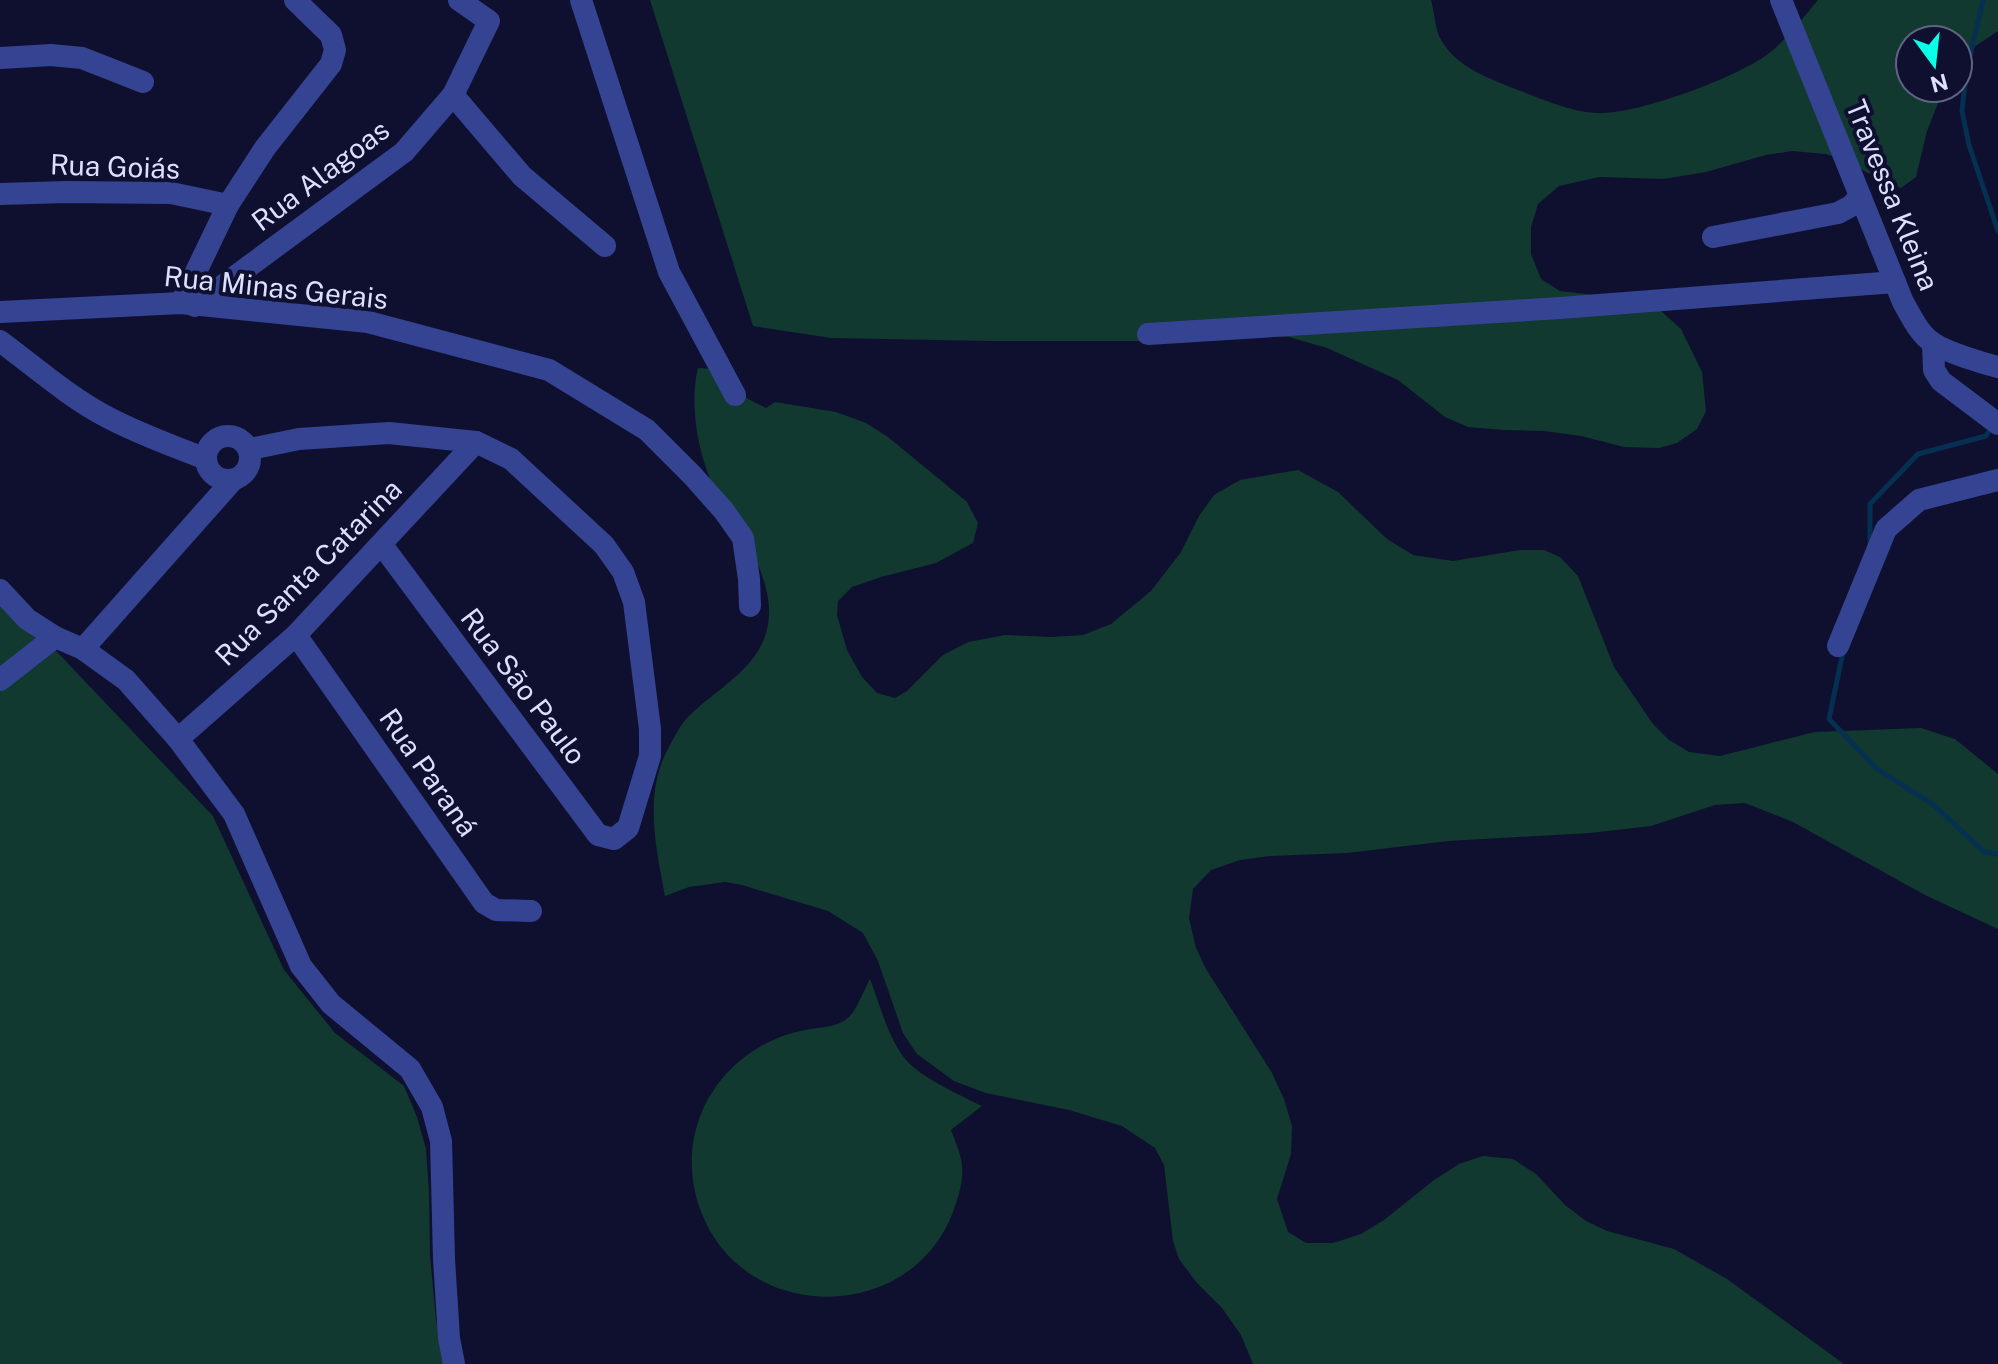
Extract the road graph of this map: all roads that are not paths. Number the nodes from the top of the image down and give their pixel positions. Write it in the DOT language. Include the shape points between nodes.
graph roads {
  1 [pos="295,0"];
  2 [pos="459,0"];
  3 [pos="581,0"];
  4 [pos="1781,0"];
  5 [pos="0,58"];
  6 [pos="143,82"];
  7 [pos="453,95"];
  8 [pos="0,194"];
  9 [pos="1860,196"];
  10 [pos="228,205"];
  11 [pos="1713,237"];
  12 [pos="605,246"];
  13 [pos="1895,282"];
  14 [pos="188,304"];
  15 [pos="0,312"];
  16 [pos="1148,334"];
  17 [pos="0,341"];
  18 [pos="1933,343"];
  19 [pos="1998,367"];
  20 [pos="735,395"];
  21 [pos="1998,424"];
  22 [pos="476,442"];
  23 [pos="250,449"];
  24 [pos="206,459"];
  25 [pos="233,480"];
  26 [pos="1998,480"];
  27 [pos="382,545"];
  28 [pos="0,590"];
  29 [pos="750,606"];
  30 [pos="296,635"];
  31 [pos="55,637"];
  32 [pos="1838,646"];
  33 [pos="83,649"];
  34 [pos="0,680"];
  35 [pos="178,739"];
  36 [pos="531,911"];
  37 [pos="454,1364"];
  1 -- 10 [label="street" via="331,35 331,64"];
  2 -- 7 [label="street, Rua Alagoas" via="489,21"];
  3 -- 20 [label="street" via="669,272"];
  4 -- 9 [label="street, Travessa Kleina"];
  5 -- 6 [label="street" via="82,58"];
  7 -- 12 [label="street" via="522,176"];
  7 -- 14 [label="street, Rua Alagoas" via="404,152"];
  8 -- 10 [label="street, Rua Goiás" via="171,193"];
  9 -- 11 [label="street" via="1838,213"];
  9 -- 13 [label="street, Travessa Kleina"];
  10 -- 14 [label="street"];
  13 -- 16 [label="street"];
  13 -- 18 [label="street, Travessa Kleina" via="1917,325"];
  14 -- 15 [label="street, Rua Minas Gerais"];
  14 -- 29 [label="street, Rua Minas Gerais" via="368,322 549,370 647,430 724,511 743,538"];
  17 -- 24 [label="street" via="108,417"];
  18 -- 19 [label="street"];
  18 -- 21 [label="street" via="1934,370 1941,381"];
  22 -- 23 [label="street" via="389,433 299,439"];
  22 -- 27 [label="street, Rua Santa Catarina"];
  22 -- 27 [label="street, Rua São Paulo" via="511,459 604,545 623,572 634,602 650,729 650,756 628,828 614,839 598,835"];
  23 -- 24 [label="street" via="239,438 224,436 211,444"];
  23 -- 25 [label="street" via="250,465"];
  24 -- 25 [label="street" via="212,473"];
  25 -- 33 [label="street"];
  26 -- 32 [label="street" via="1919,500 1886,529"];
  27 -- 30 [label="street, Rua Santa Catarina"];
  28 -- 31 [label="street" via="27,619"];
  30 -- 35 [label="street, Rua Santa Catarina"];
  30 -- 36 [label="street, Rua Paraná" via="484,903 496,910"];
  31 -- 33 [label="street"];
  31 -- 34 [label="street"];
  33 -- 35 [label="street" via="126,680"];
  35 -- 37 [label="street" via="234,814 301,966 331,1004 410,1069 432,1107 441,1141"];
}
